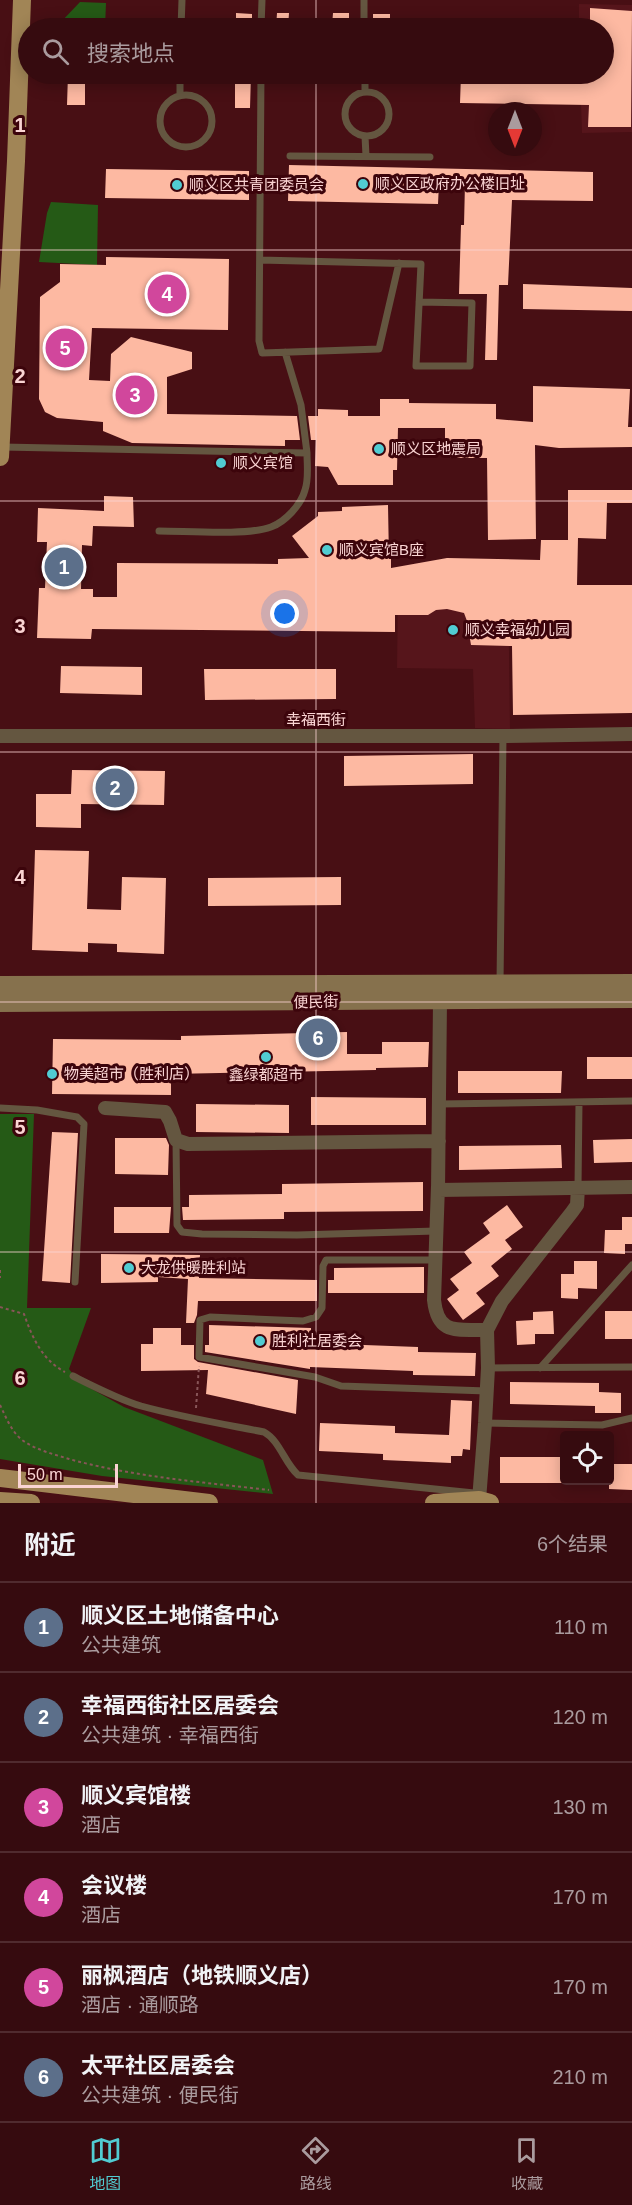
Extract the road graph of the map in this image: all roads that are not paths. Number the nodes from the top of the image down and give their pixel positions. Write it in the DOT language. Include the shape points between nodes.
graph roads {
  1 [pos="22,0"];
  2 [pos="182,0"];
  3 [pos="262,0"];
  4 [pos="364,0"];
  5 [pos="21,18"];
  6 [pos="181,18"];
  7 [pos="261,18"];
  8 [pos="364,18"];
  9 [pos="19,84"];
  10 [pos="180,84"];
  11 [pos="261,84"];
  12 [pos="365,84"];
  13 [pos="365,92"];
  14 [pos="180,95"];
  15 [pos="365,136"];
  16 [pos="290,156"];
  17 [pos="366,156"];
  18 [pos="430,157"];
  19 [pos="260,260"];
  20 [pos="399,263"];
  21 [pos="419,302"];
  22 [pos="285,352"];
  23 [pos="1,447"];
  24 [pos="307,453"];
  25 [pos="0,457"];
  26 [pos="159,531"];
  27 [pos="632,734"];
  28 [pos="0,736"];
  29 [pos="503,736"];
  30 [pos="632,983"];
  31 [pos="0,985"];
  32 [pos="500,992"];
  33 [pos="632,999"];
  34 [pos="440,1001"];
  35 [pos="0,1003"];
  36 [pos="632,1101"];
  37 [pos="579,1102"];
  38 [pos="440,1104"];
  39 [pos="0,1108"];
  40 [pos="105,1108"];
  41 [pos="176,1140"];
  42 [pos="439,1141"];
  43 [pos="438,1186"];
  44 [pos="578,1187"];
  45 [pos="632,1187"];
  46 [pos="436,1230"];
  47 [pos="435,1260"];
  48 [pos="632,1265"];
  49 [pos="75,1282"];
  50 [pos="487,1330"];
  51 [pos="632,1367"];
  52 [pos="488,1368"];
  53 [pos="540,1368"];
  54 [pos="73,1376"];
  55 [pos="487,1391"];
  56 [pos="632,1418"];
  57 [pos="485,1423"];
  58 [pos="0,1478"];
  59 [pos="483,1499"];
  60 [pos="0,1501"];
  61 [pos="32,1503"];
  62 [pos="209,1503"];
  63 [pos="434,1503"];
  1 -- 5 [label="main road"];
  2 -- 6 [label="lane"];
  3 -- 7 [label="lane"];
  4 -- 8 [label="lane"];
  9 -- 23 [label="main road"];
  10 -- 14 [label="lane"];
  11 -- 19 [label="lane"];
  12 -- 13 [label="lane"];
  13 -- 15 [label="lane" via="352,98 345,110 348,124"];
  13 -- 15 [label="lane" via="379,96 389,114 379,132"];
  14 -- 14 [label="lane" via="163,108 160,125 163,134 176,146 194,147 212,130 212,113 202,99"];
  15 -- 17 [label="lane"];
  16 -- 17 [label="lane"];
  17 -- 18 [label="lane"];
  19 -- 20 [label="lane"];
  19 -- 22 [label="lane" via="262,353"];
  20 -- 21 [label="lane" via="421,264"];
  20 -- 22 [label="lane" via="379,349"];
  21 -- 21 [label="lane" via="416,366 470,366 472,303"];
  22 -- 24 [label="lane" via="301,405"];
  23 -- 24 [label="lane"];
  23 -- 25 [label="main road"];
  24 -- 26 [label="lane" via="302,499 273,526 255,531"];
  27 -- 29 [label="street, 幸福西街"];
  28 -- 29 [label="street, 幸福西街"];
  29 -- 32 [label="lane"];
  30 -- 32 [label="street, 便民街"];
  31 -- 32 [label="street, 便民街"];
  32 -- 33 [label="street, 便民街"];
  32 -- 34 [label="street, 便民街"];
  34 -- 35 [label="street, 便民街"];
  34 -- 38 [label="street"];
  36 -- 37 [label="lane"];
  37 -- 38 [label="lane"];
  37 -- 44 [label="lane"];
  38 -- 42 [label="street"];
  39 -- 49 [label="lane" via="37,1110 77,1118 84,1124"];
  40 -- 41 [label="street" via="165,1112"];
  41 -- 42 [label="street" via="188,1144"];
  41 -- 46 [label="lane" via="177,1224 182,1232 297,1235"];
  42 -- 43 [label="street"];
  43 -- 44 [label="street" via="438,1190"];
  43 -- 46 [label="street"];
  44 -- 45 [label="street"];
  44 -- 50 [label="street" via="577,1205 502,1301"];
  46 -- 47 [label="street"];
  47 -- 50 [label="street" via="435,1313 441,1324 453,1329"];
  47 -- 55 [label="lane" via="326,1260 322,1308 316,1317 303,1321 210,1317 200,1320 200,1358 315,1377 341,1386"];
  48 -- 53 [label="lane"];
  50 -- 52 [label="street"];
  51 -- 53 [label="lane"];
  52 -- 53 [label="lane"];
  52 -- 55 [label="street"];
  54 -- 59 [label="lane" via="140,1405 264,1432 272,1436 298,1475"];
  55 -- 57 [label="street"];
  56 -- 57 [label="lane" via="602,1425"];
  57 -- 59 [label="street"];
  58 -- 62 [label="main road"];
  59 -- 63 [label="main road"];
  60 -- 61 [label="main road"];
}
